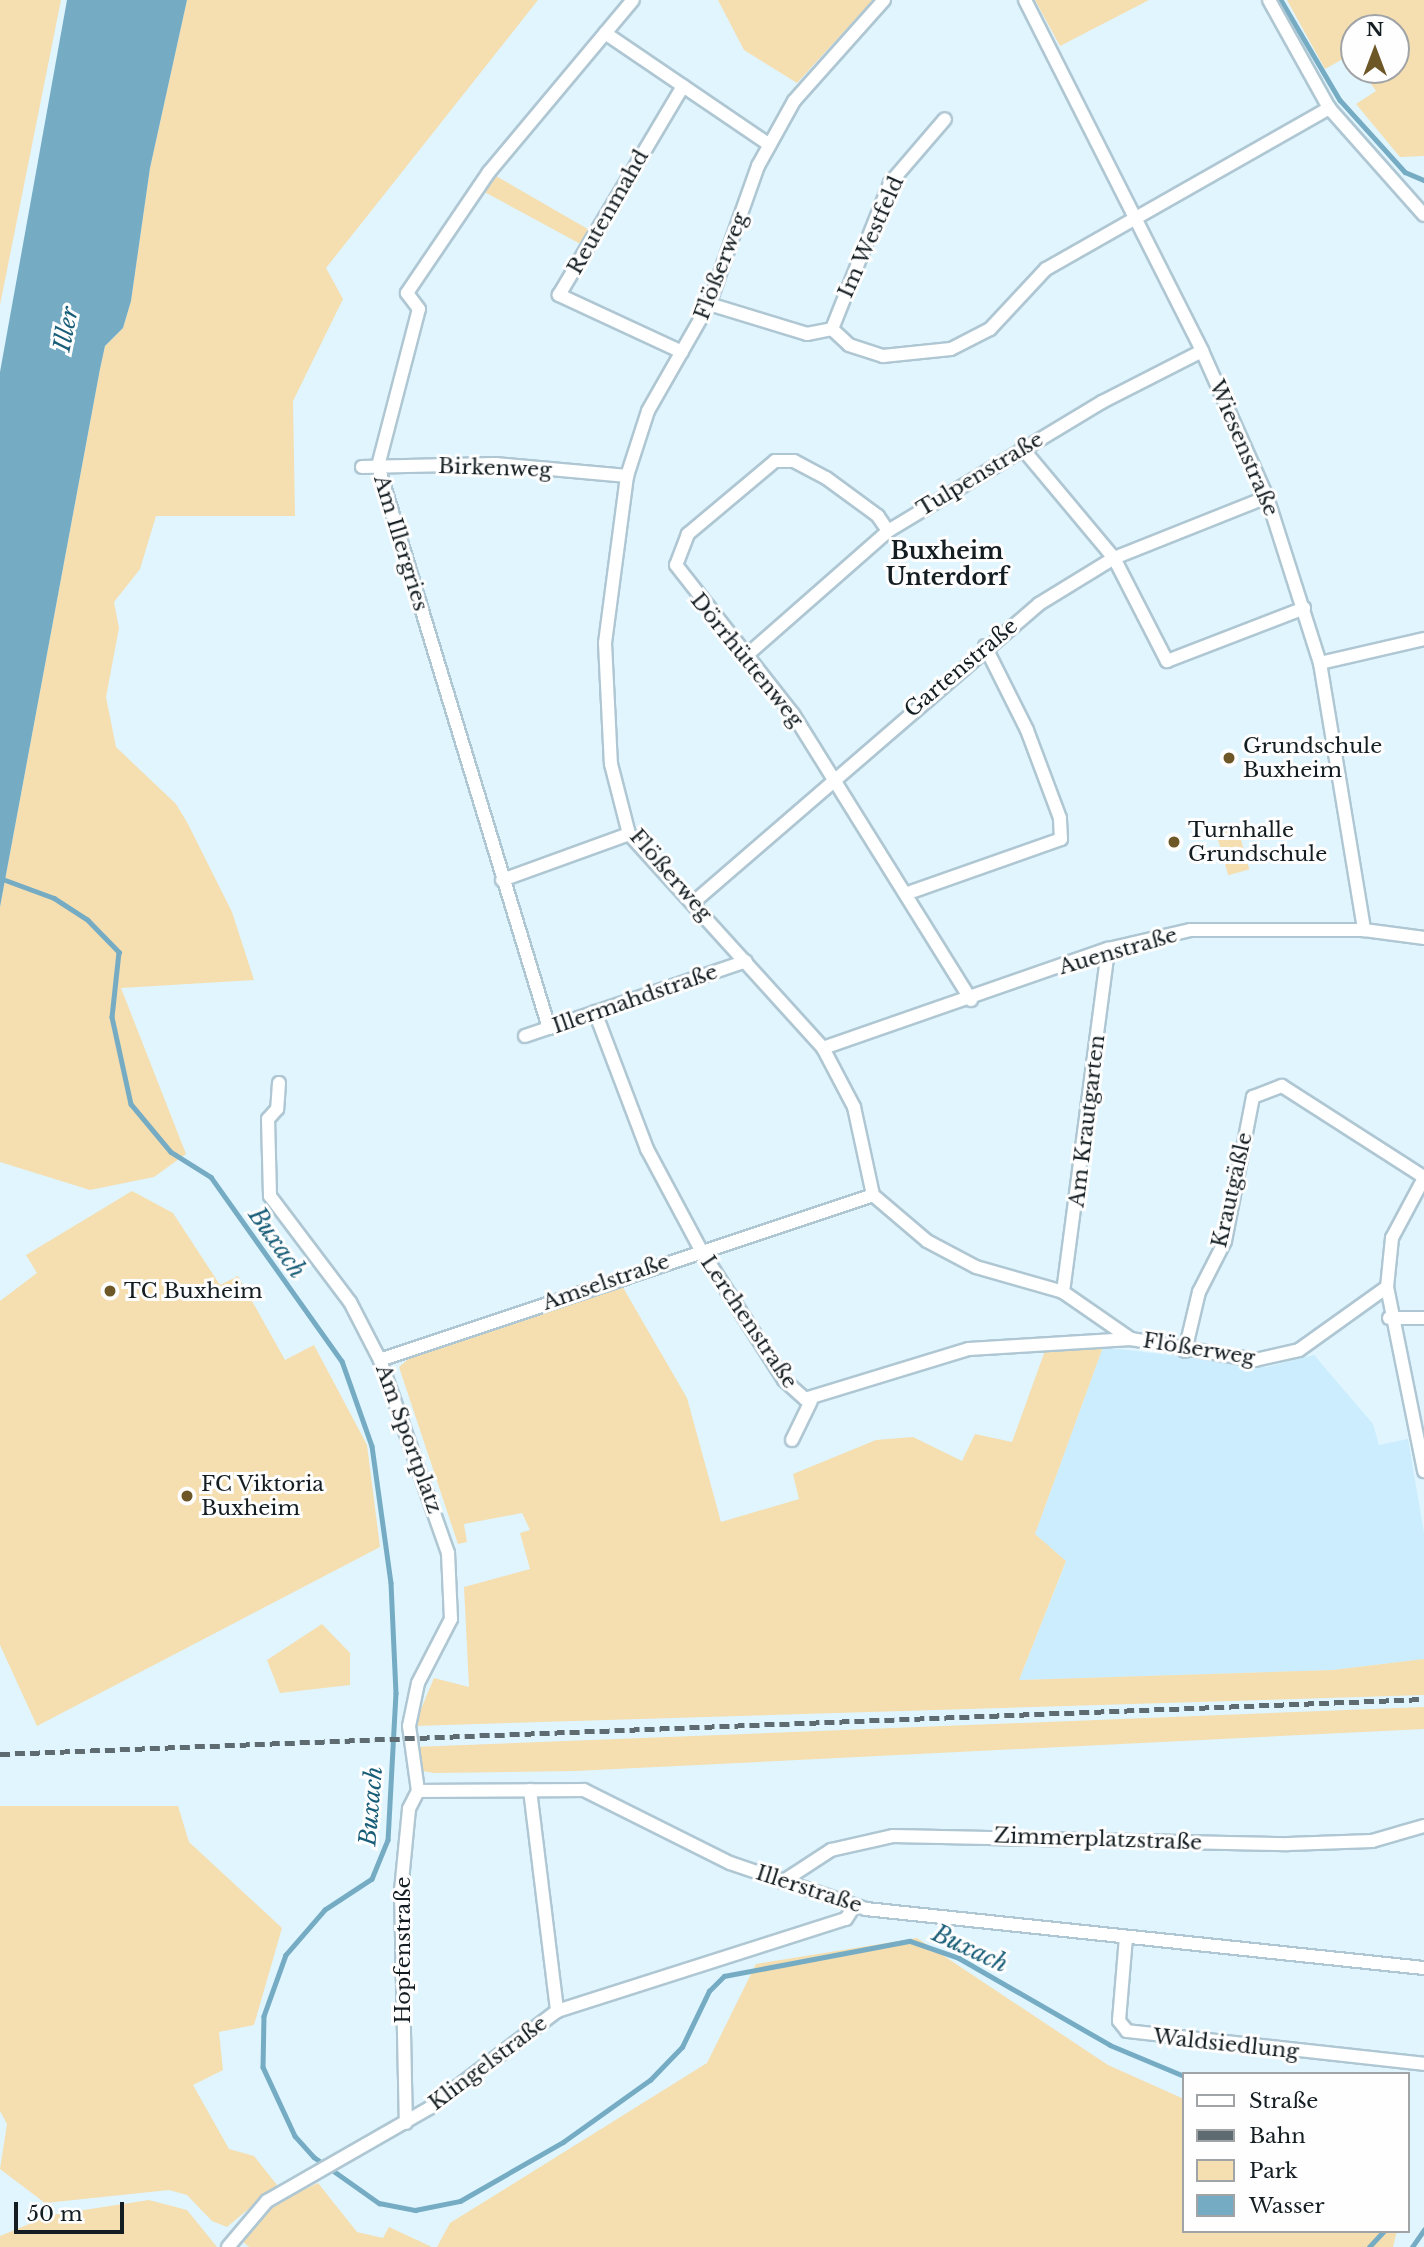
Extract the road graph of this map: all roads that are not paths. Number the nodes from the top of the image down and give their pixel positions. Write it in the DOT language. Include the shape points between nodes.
graph roads {
  1 [pos="633,0"];
  2 [pos="884,0"];
  3 [pos="1025,0"];
  4 [pos="1269,0"];
  5 [pos="605,33"];
  6 [pos="683,86"];
  7 [pos="1329,108"];
  8 [pos="945,119"];
  9 [pos="770,145"];
  10 [pos="1424,215"];
  11 [pos="1131,222"];
  12 [pos="709,303"];
  13 [pos="832,328"];
  14 [pos="1202,351"];
  15 [pos="682,352"];
  16 [pos="1022,448"];
  17 [pos="378,466"];
  18 [pos="362,467"];
  19 [pos="627,476"];
  20 [pos="1267,497"];
  21 [pos="887,531"];
  22 [pos="1114,558"];
  23 [pos="1304,608"];
  24 [pos="1424,639"];
  25 [pos="985,646"];
  26 [pos="747,655"];
  27 [pos="1320,663"];
  28 [pos="835,776"];
  29 [pos="629,834"];
  30 [pos="502,880"];
  31 [pos="908,893"];
  32 [pos="695,901"];
  33 [pos="1364,930"];
  34 [pos="1424,938"];
  35 [pos="1108,949"];
  36 [pos="746,961"];
  37 [pos="971,1000"];
  38 [pos="595,1012"];
  39 [pos="549,1028"];
  40 [pos="525,1036"];
  41 [pos="823,1048"];
  42 [pos="279,1083"];
  43 [pos="1424,1178"];
  44 [pos="873,1195"];
  45 [pos="701,1250"];
  46 [pos="1387,1287"];
  47 [pos="1063,1292"];
  48 [pos="1390,1318"];
  49 [pos="1424,1318"];
  50 [pos="1130,1339"];
  51 [pos="1185,1351"];
  52 [pos="380,1360"];
  53 [pos="811,1401"];
  54 [pos="792,1440"];
  55 [pos="1424,1471"];
  56 [pos="417,1785"];
  57 [pos="530,1790"];
  58 [pos="1424,1826"];
  59 [pos="782,1882"];
  60 [pos="854,1906"];
  61 [pos="1126,1937"];
  62 [pos="1424,1968"];
  63 [pos="556,2011"];
  64 [pos="1424,2064"];
  65 [pos="406,2123"];
  66 [pos="228,2247"];
  1 -- 5 [label="street, Am Illergries"];
  2 -- 9 [label="street, Flößerweg" via="794,101"];
  3 -- 11 [label="street, Wiesenstraße"];
  4 -- 7 [label="street"];
  5 -- 6 [label="street"];
  5 -- 17 [label="street, Am Illergries" via="489,172 407,293 419,309"];
  6 -- 9 [label="street"];
  6 -- 15 [label="street, Reutenmahd" via="559,295"];
  7 -- 10 [label="street"];
  7 -- 11 [label="street"];
  8 -- 13 [label="street, Im Westfeld" via="890,183"];
  9 -- 12 [label="street, Flößerweg"];
  11 -- 13 [label="street" via="1046,269 990,328 951,349 883,356 849,345"];
  11 -- 14 [label="street, Wiesenstraße"];
  12 -- 13 [label="street" via="807,334"];
  12 -- 15 [label="street, Flößerweg"];
  14 -- 16 [label="street, Tulpenstraße"];
  14 -- 20 [label="street, Wiesenstraße"];
  15 -- 19 [label="street, Flößerweg" via="648,411"];
  16 -- 21 [label="street, Tulpenstraße"];
  16 -- 22 [label="street"];
  17 -- 18 [label="street, Birkenweg"];
  17 -- 19 [label="street, Birkenweg" via="495,464"];
  17 -- 30 [label="street, Am Illergries"];
  19 -- 29 [label="street, Flößerweg" via="605,643 611,764"];
  20 -- 22 [label="street, Gartenstraße"];
  20 -- 23 [label="street, Wiesenstraße"];
  21 -- 26 [label="street, Tulpenstraße"];
  21 -- 26 [label="street, Dörrhüttenweg" via="862,502 807,466 775,461 752,476 688,534 675,558 680,578"];
  22 -- 23 [label="street" via="1167,661"];
  22 -- 25 [label="street, Gartenstraße"];
  23 -- 27 [label="street, Wiesenstraße"];
  24 -- 27 [label="street"];
  25 -- 28 [label="street, Gartenstraße"];
  25 -- 31 [label="street" via="1027,730 1060,818 1061,839"];
  26 -- 28 [label="street, Dörrhüttenweg"];
  27 -- 33 [label="street, Wiesenstraße"];
  28 -- 31 [label="street, Dörrhüttenweg"];
  28 -- 32 [label="street, Gartenstraße"];
  29 -- 30 [label="street"];
  29 -- 32 [label="street, Flößerweg"];
  30 -- 39 [label="street, Am Illergries"];
  31 -- 37 [label="street, Dörrhüttenweg"];
  32 -- 36 [label="street, Flößerweg"];
  33 -- 34 [label="street, Auenstraße"];
  33 -- 35 [label="street, Auenstraße" via="1190,930"];
  35 -- 37 [label="street, Auenstraße"];
  35 -- 47 [label="street, Am Krautgarten"];
  36 -- 38 [label="street, Illermahdstraße"];
  36 -- 41 [label="street, Flößerweg"];
  37 -- 41 [label="street, Auenstraße"];
  38 -- 39 [label="street, Illermahdstraße"];
  38 -- 45 [label="street, Lerchenstraße" via="647,1149"];
  39 -- 40 [label="street, Illermahdstraße"];
  41 -- 44 [label="street, Flößerweg" via="854,1107"];
  42 -- 52 [label="street, Am Sportplatz" via="276,1110 268,1119 270,1196 349,1302"];
  43 -- 46 [label="street" via="1392,1238"];
  43 -- 51 [label="street, Krautgäßle" via="1282,1086 1253,1097 1225,1241 1199,1292"];
  44 -- 45 [label="street, Amselstraße"];
  44 -- 47 [label="street, Flößerweg" via="927,1241 976,1267"];
  45 -- 52 [label="street, Amselstraße"];
  45 -- 53 [label="street, Lerchenstraße" via="784,1380"];
  46 -- 48 [label="street"];
  46 -- 51 [label="street, Flößerweg" via="1325,1335 1277,1357"];
  47 -- 50 [label="street, Flößerweg"];
  48 -- 49 [label="street"];
  48 -- 55 [label="street"];
  50 -- 51 [label="street, Flößerweg"];
  50 -- 53 [label="street, Lerchenstraße" via="969,1349"];
  52 -- 56 [label="street, Am Sportplatz" via="444,1533 451,1578 447,1631 418,1683 410,1713"];
  53 -- 54 [label="street"];
  56 -- 57 [label="street, Illerstraße"];
  56 -- 65 [label="street, Hopfenstraße" via="409,1809 401,1890"];
  57 -- 59 [label="street, Illerstraße" via="590,1792"];
  57 -- 63 [label="street"];
  58 -- 59 [label="street, Zimmerplatzstraße" via="1383,1840 1288,1844 893,1836 831,1850"];
  59 -- 60 [label="street, Illerstraße"];
  60 -- 61 [label="street, Illerstraße"];
  60 -- 63 [label="street, Klingelstraße" via="846,1919"];
  61 -- 62 [label="street, Illerstraße"];
  61 -- 64 [label="street, Waldsiedlung" via="1119,2021 1127,2031"];
  63 -- 65 [label="street, Klingelstraße"];
  65 -- 66 [label="street, Klingelstraße" via="259,2208"];
}
